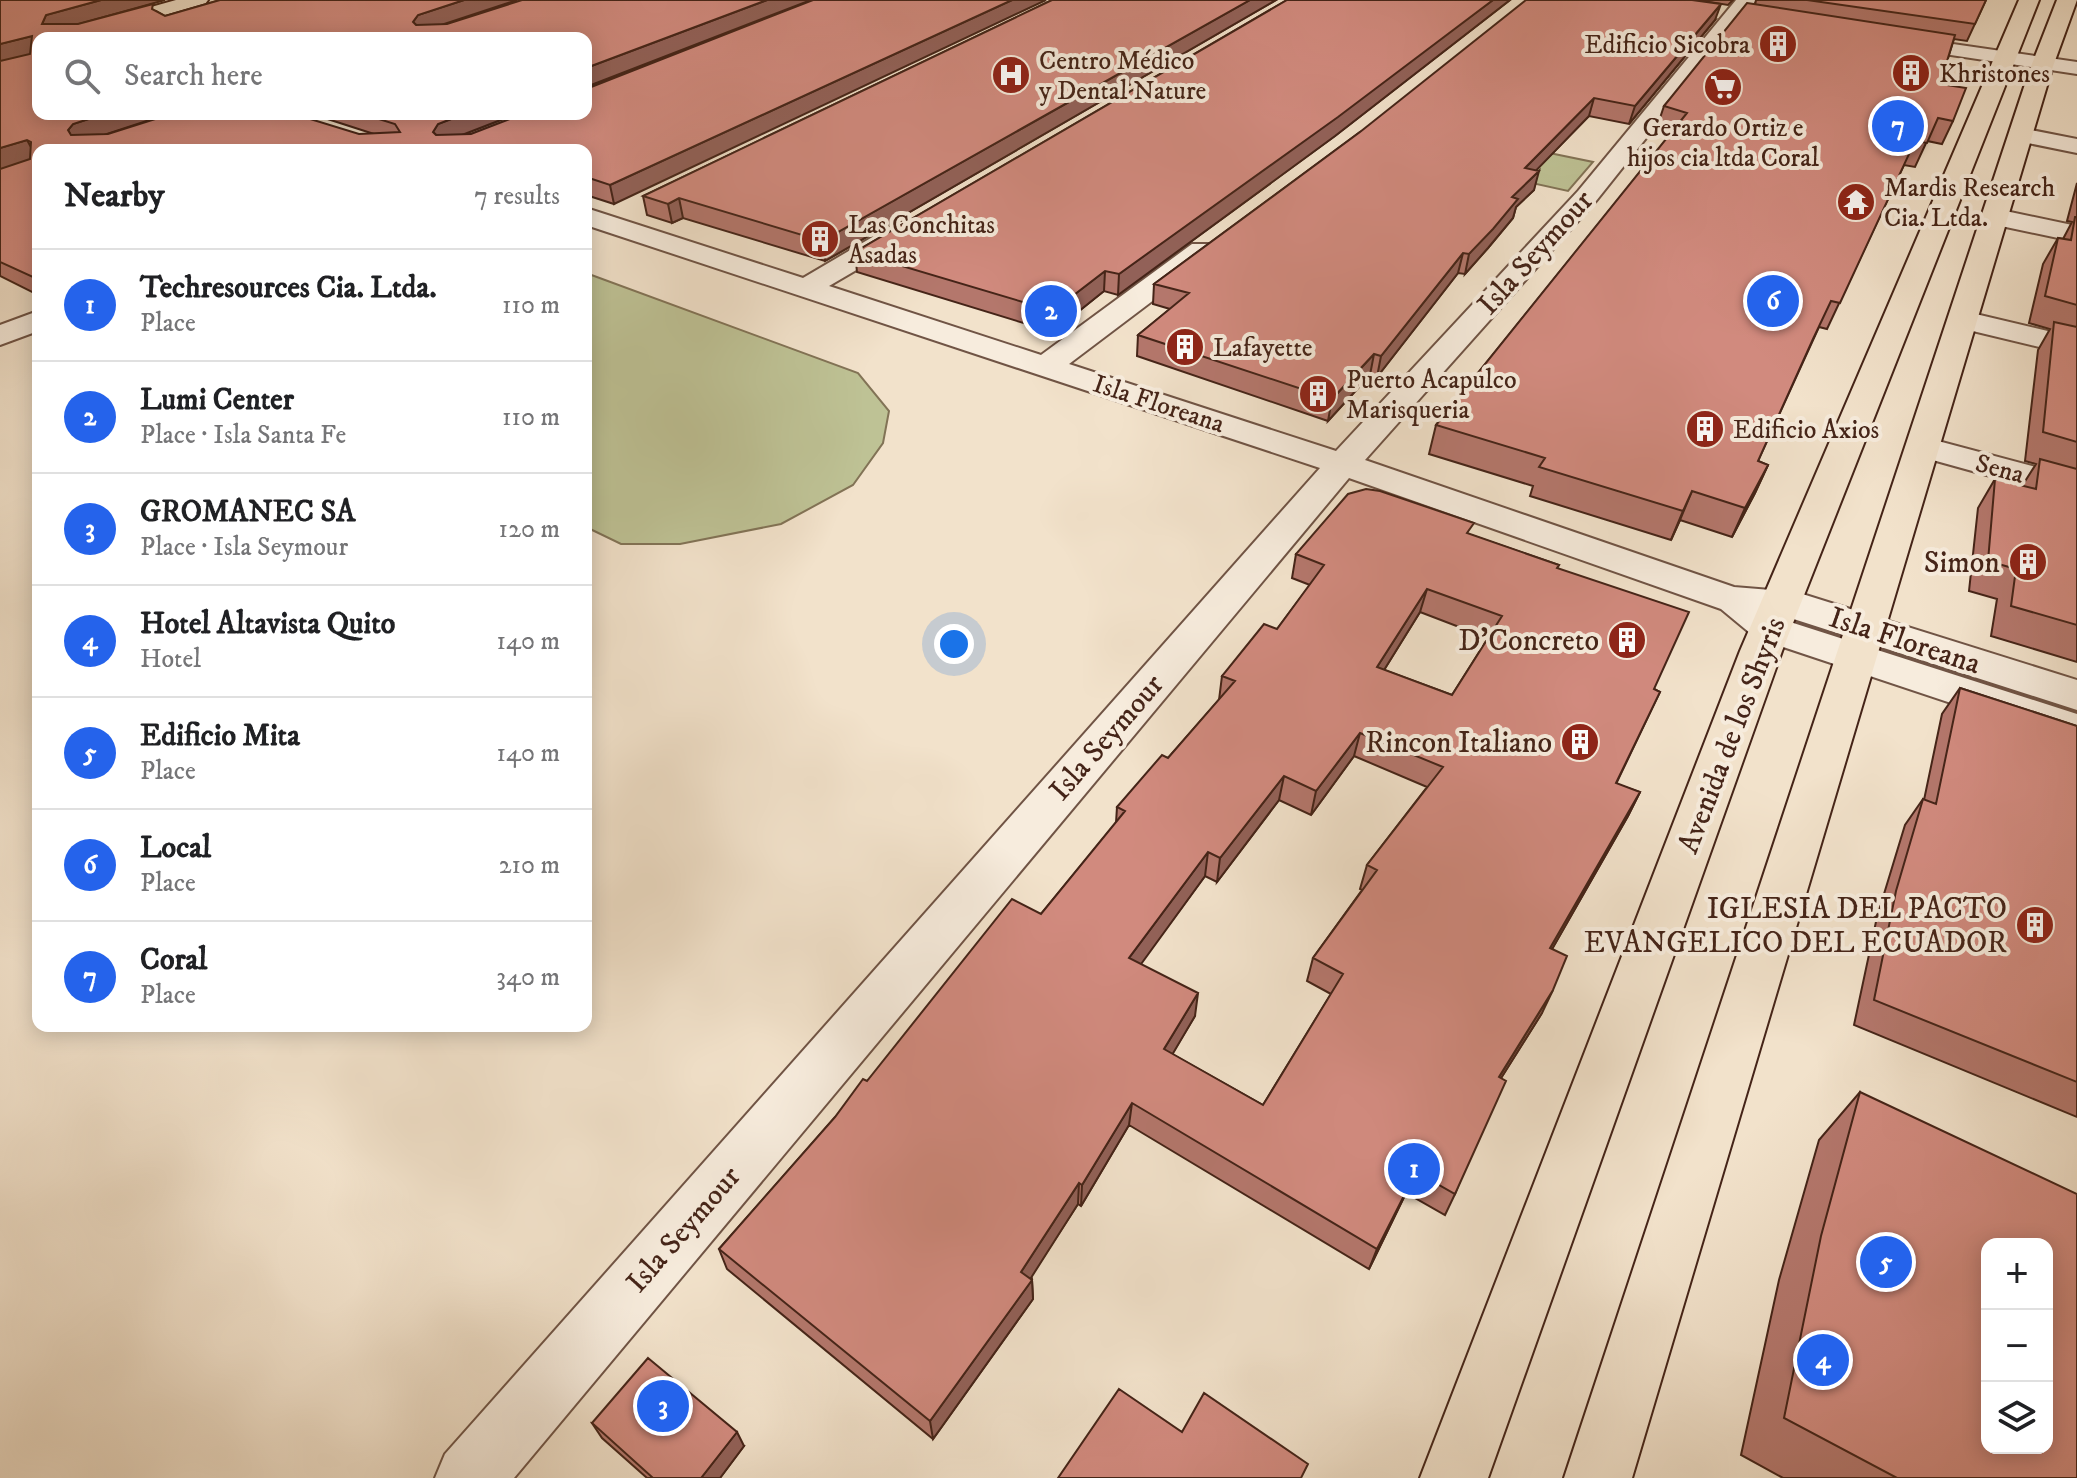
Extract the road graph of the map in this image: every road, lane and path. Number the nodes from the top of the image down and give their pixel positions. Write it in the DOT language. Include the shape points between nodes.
graph roads {
  1 [pos="2029,0"];
  2 [pos="204,6"];
  3 [pos="2069,7"];
  4 [pos="1740,12"];
  5 [pos="89,32"];
  6 [pos="135,32"];
  7 [pos="1871,37"];
  8 [pos="2004,59"];
  9 [pos="2043,66"];
  10 [pos="2077,68"];
  11 [pos="2077,75"];
  12 [pos="2021,135"];
  13 [pos="2077,146"];
  14 [pos="634,207"];
  15 [pos="934,213"];
  16 [pos="1996,217"];
  17 [pos="595,219"];
  18 [pos="2077,234"];
  19 [pos="1223,235"];
  20 [pos="807,287"];
  21 [pos="1963,320"];
  22 [pos="32,323"];
  23 [pos="0,336"];
  24 [pos="2077,347"];
  25 [pos="1046,366"];
  26 [pos="1923,447"];
  27 [pos="1342,464"];
  28 [pos="2077,489"];
  29 [pos="1761,610"];
  30 [pos="1861,644"];
  31 [pos="2077,695"];
  32 [pos="2077,730"];
  33 [pos="469,1478"];
  34 [pos="1454,1478"];
  35 [pos="1598,1478"];
  1 -- 8 [label="main road, Avenida de los Shyris"];
  2 -- 5 [label="main road"];
  2 -- 6 [label="main road"];
  3 -- 9 [label="main road"];
  4 -- 27 [label="street, Isla Seymour" via="1587,196"];
  7 -- 8 [label="street"];
  8 -- 9 [label="street"];
  8 -- 29 [label="main road, Avenida de los Shyris"];
  9 -- 10 [label="street"];
  9 -- 11 [label="street"];
  9 -- 12 [label="main road"];
  12 -- 13 [label="street"];
  12 -- 16 [label="main road"];
  14 -- 17 [label="street"];
  15 -- 20 [label="street"];
  16 -- 18 [label="street"];
  16 -- 21 [label="main road"];
  17 -- 20 [label="street, Isla Floreana"];
  19 -- 25 [label="street"];
  20 -- 25 [label="street, Isla Floreana"];
  21 -- 24 [label="street"];
  21 -- 26 [label="main road"];
  22 -- 23 [label="street"];
  25 -- 27 [label="street, Isla Floreana"];
  26 -- 28 [label="street, Sena"];
  26 -- 30 [label="main road"];
  27 -- 29 [label="street, Isla Floreana"];
  27 -- 33 [label="street, Isla Seymour"];
  29 -- 30 [label="street, Isla Floreana"];
  29 -- 34 [label="main road, Avenida de los Shyris"];
  30 -- 31 [label="street, Isla Floreana"];
  30 -- 32 [label="street, Isla Floreana"];
  30 -- 35 [label="main road"];
}
